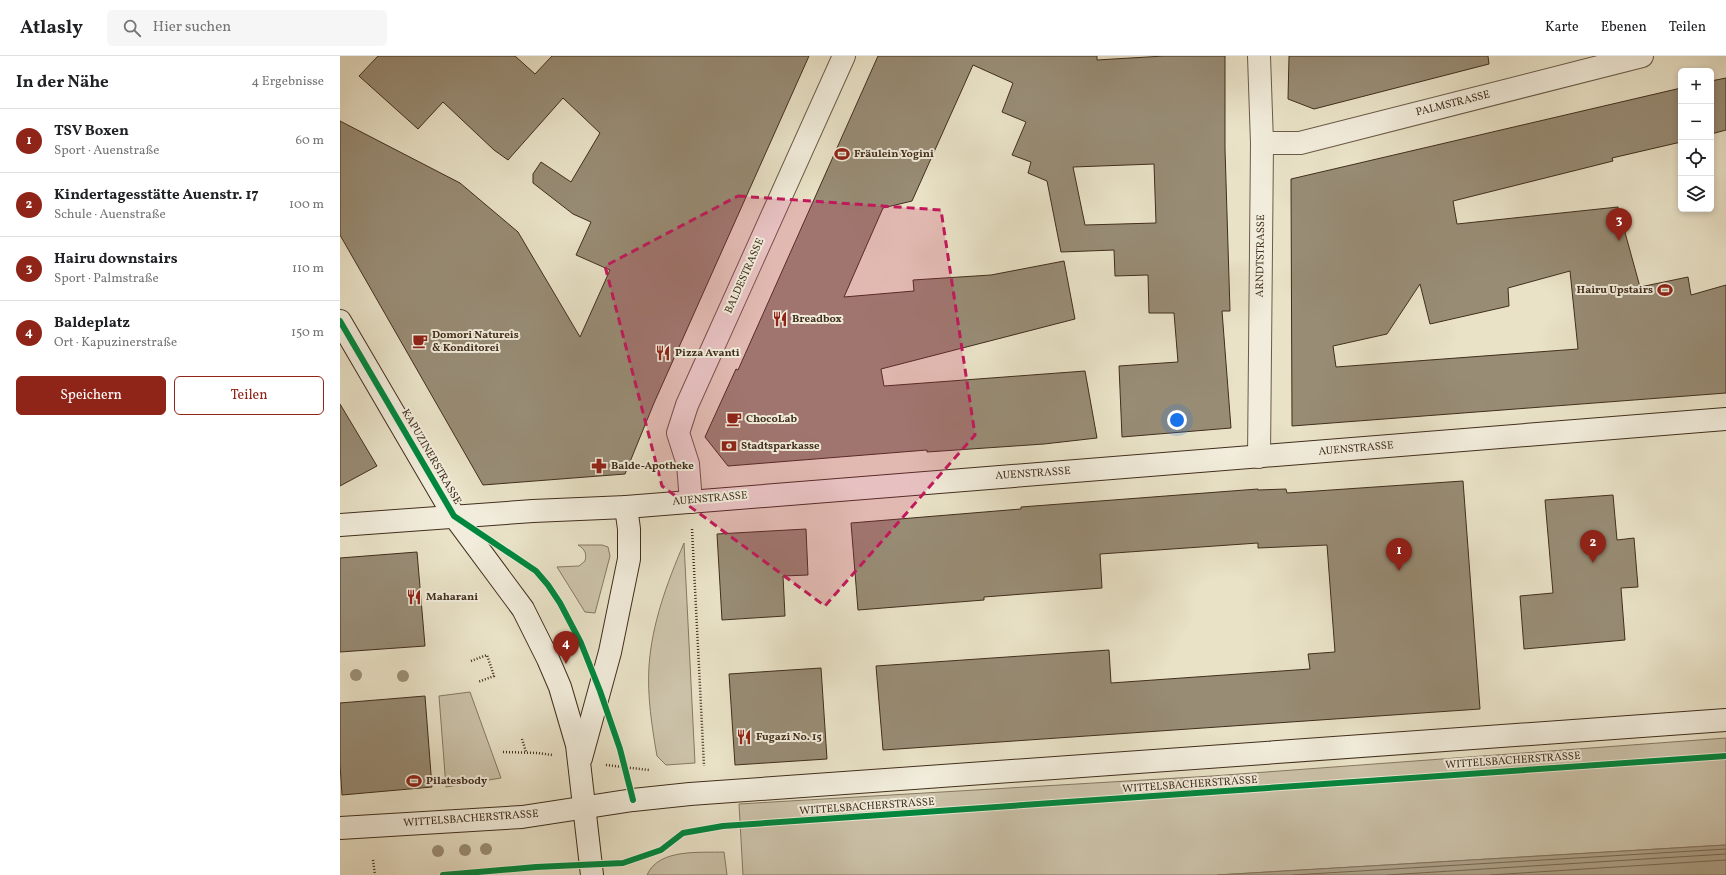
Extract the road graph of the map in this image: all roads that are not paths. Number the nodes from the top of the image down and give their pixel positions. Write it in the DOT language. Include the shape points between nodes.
graph roads {
  1 [pos="844,56"];
  2 [pos="1260,56"];
  3 [pos="1642,56"];
  4 [pos="1262,143"];
  5 [pos="340,320"];
  6 [pos="1726,419"];
  7 [pos="1259,457"];
  8 [pos="691,502"];
  9 [pos="626,507"];
  10 [pos="454,516"];
  11 [pos="340,524"];
  12 [pos="1726,720"];
  13 [pos="580,761"];
  14 [pos="585,807"];
  15 [pos="340,828"];
  16 [pos="592,875"];
  1 -- 8 [label="main road, BALDESTRASSE" via="687,404 678,433 688,464"];
  2 -- 4 [label="main road, ARNDTSTRASSE"];
  3 -- 4 [label="main road, PALMSTRASSE" via="1300,143"];
  4 -- 7 [label="main road, ARNDTSTRASSE"];
  5 -- 10 [label="main road, KAPUZINERSTRASSE"];
  6 -- 7 [label="main road, AUENSTRASSE"];
  7 -- 8 [label="main road, AUENSTRASSE"];
  8 -- 9 [label="main road, AUENSTRASSE"];
  9 -- 10 [label="main road, AUENSTRASSE"];
  9 -- 13 [label="main road" via="629,559 610,652"];
  10 -- 11 [label="main road, AUENSTRASSE"];
  10 -- 13 [label="main road, KAPUZINERSTRASSE" via="523,608 560,687"];
  12 -- 14 [label="main road, WITTELSBACHERSTRASSE" via="698,793"];
  13 -- 14 [label="main road, KAPUZINERSTRASSE"];
  14 -- 15 [label="main road, WITTELSBACHERSTRASSE" via="522,817"];
  14 -- 16 [label="main road, KAPUZINERSTRASSE"];
}
